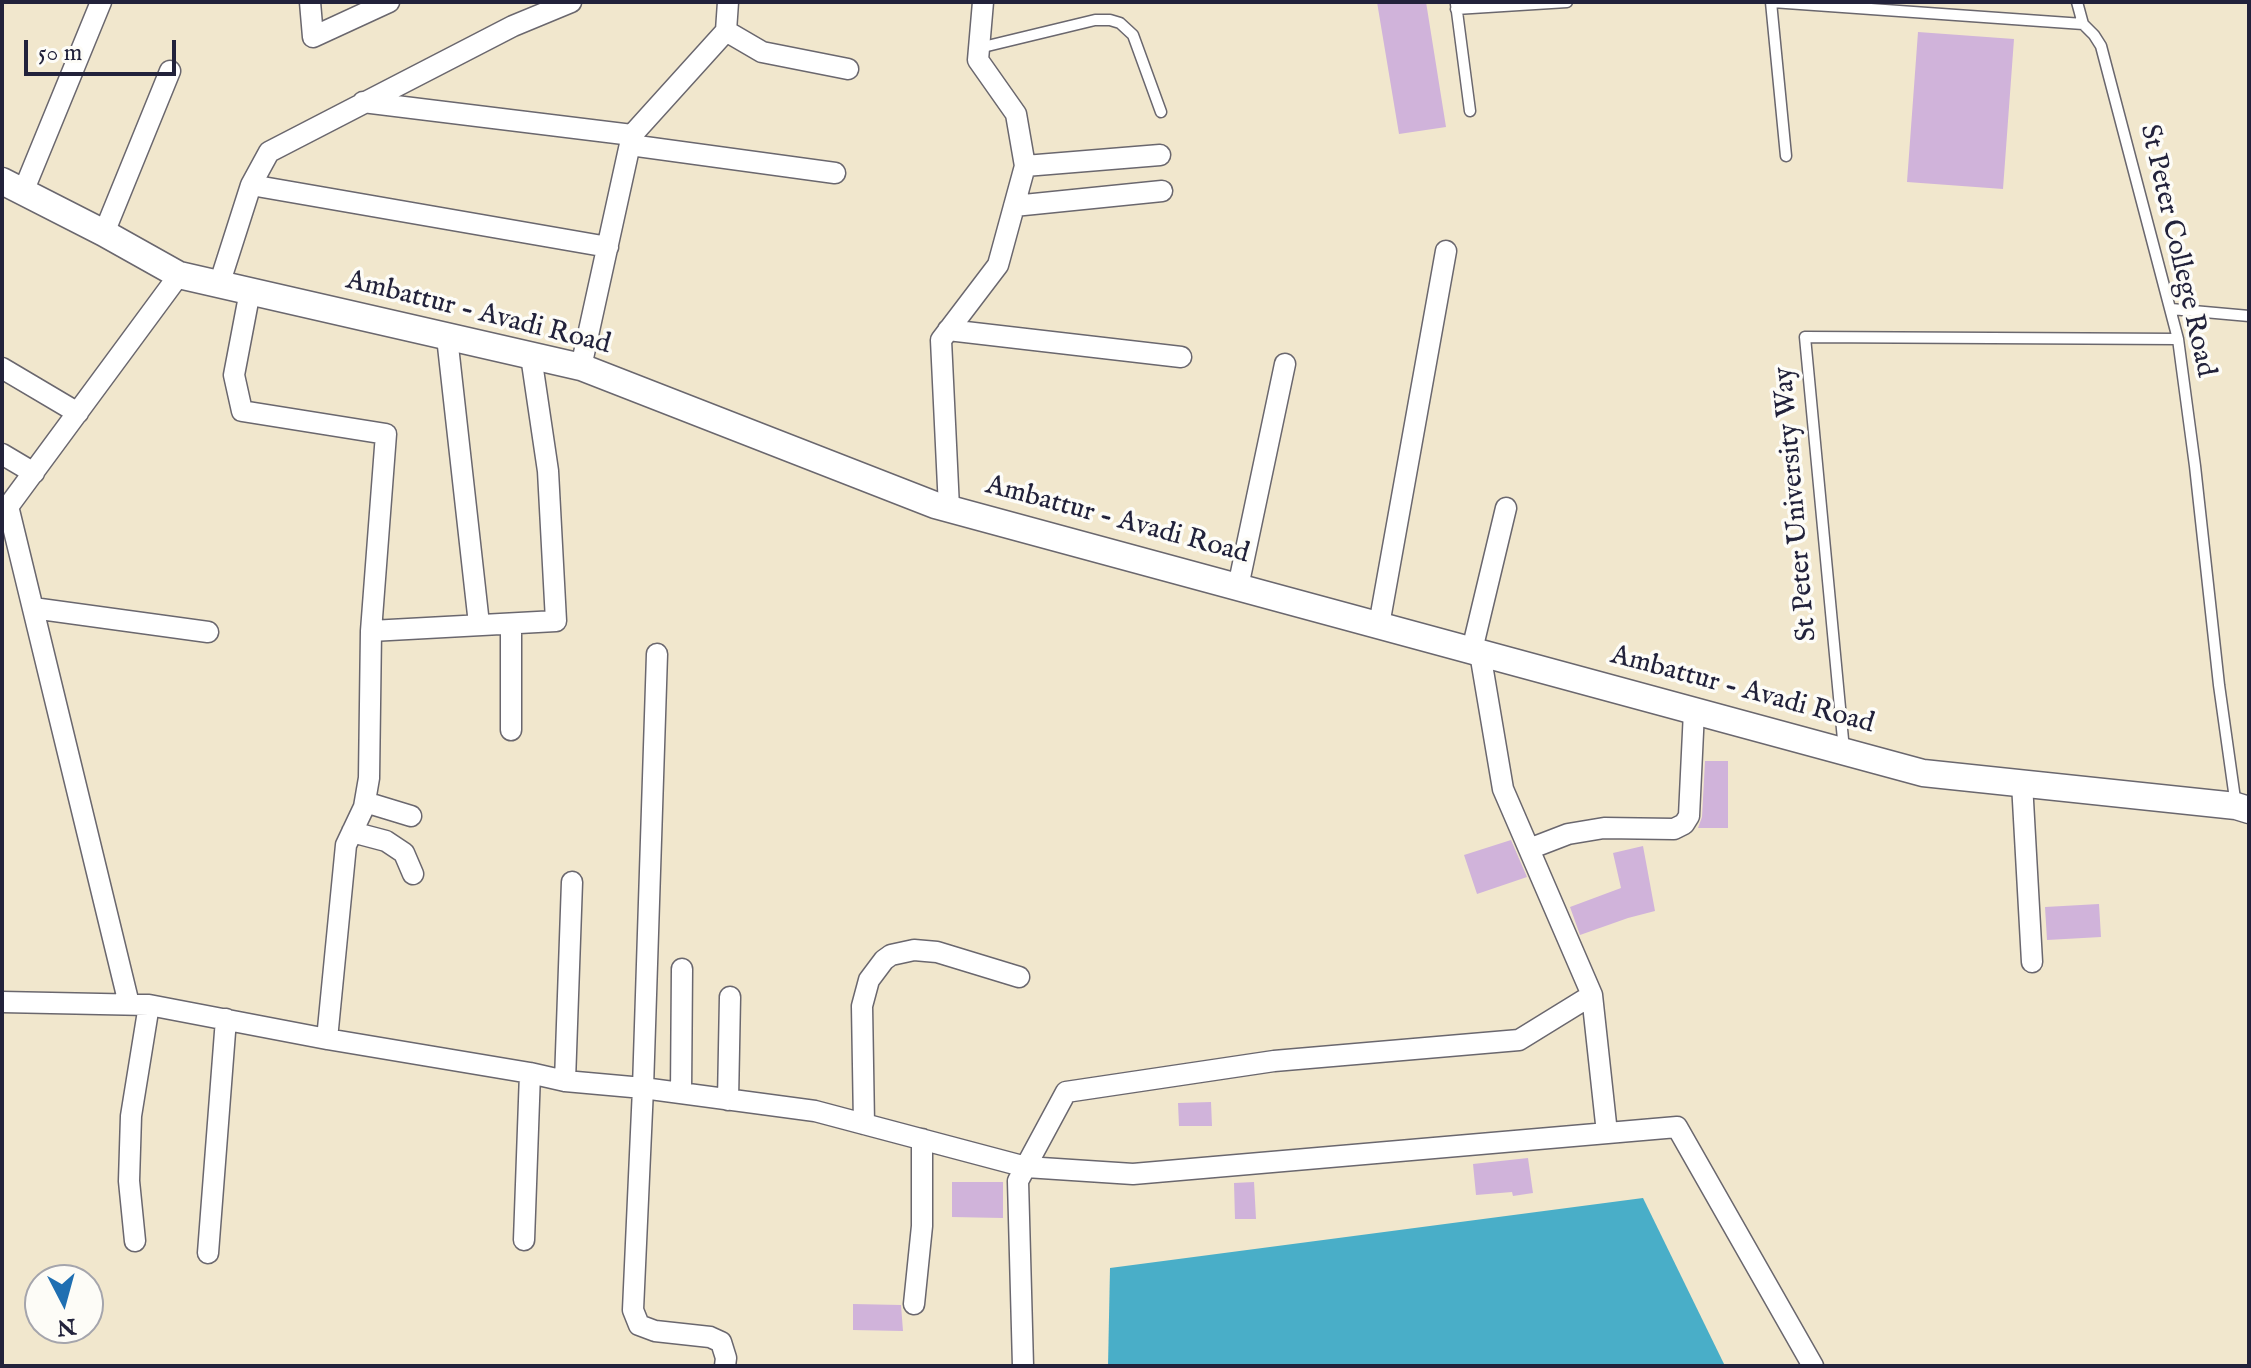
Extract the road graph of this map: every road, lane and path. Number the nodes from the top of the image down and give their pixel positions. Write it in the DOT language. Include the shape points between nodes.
graph roads {
  1 [pos="101,2"];
  2 [pos="310,2"];
  3 [pos="389,2"];
  4 [pos="571,2"];
  5 [pos="728,2"];
  6 [pos="983,2"];
  7 [pos="1567,2"];
  8 [pos="1772,2"];
  9 [pos="2077,2"];
  10 [pos="1456,5"];
  11 [pos="2083,24"];
  12 [pos="726,31"];
  13 [pos="979,48"];
  14 [pos="848,69"];
  15 [pos="170,71"];
  16 [pos="363,102"];
  17 [pos="1470,111"];
  18 [pos="1161,112"];
  19 [pos="631,140"];
  20 [pos="1160,155"];
  21 [pos="1786,156"];
  22 [pos="1025,166"];
  23 [pos="835,173"];
  24 [pos="251,185"];
  25 [pos="12,186"];
  26 [pos="1162,191"];
  27 [pos="1014,206"];
  28 [pos="104,233"];
  29 [pos="608,247"];
  30 [pos="1446,251"];
  31 [pos="179,275"];
  32 [pos="219,285"];
  33 [pos="250,291"];
  34 [pos="2171,309"];
  35 [pos="2249,316"];
  36 [pos="948,330"];
  37 [pos="447,337"];
  38 [pos="2178,339"];
  39 [pos="531,356"];
  40 [pos="1181,357"];
  41 [pos="1285,364"];
  42 [pos="581,367"];
  43 [pos="2,368"];
  44 [pos="78,413"];
  45 [pos="2,454"];
  46 [pos="34,473"];
  47 [pos="949,508"];
  48 [pos="1506,508"];
  49 [pos="5,511"];
  50 [pos="1238,587"];
  51 [pos="33,608"];
  52 [pos="479,624"];
  53 [pos="511,624"];
  54 [pos="1379,625"];
  55 [pos="371,631"];
  56 [pos="208,632"];
  57 [pos="1476,651"];
  58 [pos="657,654"];
  59 [pos="1694,711"];
  60 [pos="511,730"];
  61 [pos="1844,752"];
  62 [pos="2022,783"];
  63 [pos="365,802"];
  64 [pos="2242,808"];
  65 [pos="411,816"];
  66 [pos="352,832"];
  67 [pos="1529,849"];
  68 [pos="413,874"];
  69 [pos="572,882"];
  70 [pos="2032,962"];
  71 [pos="682,969"];
  72 [pos="1019,977"];
  73 [pos="1592,995"];
  74 [pos="730,997"];
  75 [pos="2,1002"];
  76 [pos="139,1004"];
  77 [pos="226,1019"];
  78 [pos="327,1039"];
  79 [pos="530,1073"];
  80 [pos="565,1081"];
  81 [pos="643,1088"];
  82 [pos="681,1093"];
  83 [pos="728,1100"];
  84 [pos="864,1124"];
  85 [pos="1607,1133"];
  86 [pos="922,1139"];
  87 [pos="1026,1167"];
  88 [pos="524,1240"];
  89 [pos="135,1241"];
  90 [pos="208,1253"];
  91 [pos="914,1304"];
  92 [pos="725,1366"];
  93 [pos="1023,1366"];
  94 [pos="1813,1366"];
  1 -- 25 [label="street"];
  2 -- 3 [label="street" via="313,37"];
  4 -- 16 [label="street"];
  5 -- 12 [label="street"];
  6 -- 13 [label="street"];
  7 -- 10 [label="lane"];
  8 -- 11 [label="lane"];
  8 -- 21 [label="lane"];
  9 -- 11 [label="lane, St Peter College Road"];
  10 -- 17 [label="lane"];
  11 -- 34 [label="lane, St Peter College Road" via="2101,46"];
  12 -- 14 [label="street" via="762,52"];
  12 -- 19 [label="street"];
  13 -- 18 [label="lane" via="1095,20 1120,23 1133,35"];
  13 -- 22 [label="street" via="978,60 1016,114"];
  15 -- 28 [label="street"];
  16 -- 19 [label="street"];
  16 -- 24 [label="street" via="269,152"];
  19 -- 23 [label="street"];
  19 -- 29 [label="street"];
  20 -- 22 [label="street"];
  22 -- 27 [label="street"];
  24 -- 29 [label="street"];
  24 -- 32 [label="street"];
  25 -- 28 [label="street, Ambattur - Avadi Road"];
  26 -- 27 [label="street"];
  27 -- 36 [label="street" via="998,265"];
  28 -- 31 [label="street, Ambattur - Avadi Road"];
  29 -- 42 [label="street"];
  30 -- 54 [label="street"];
  31 -- 32 [label="street, Ambattur - Avadi Road"];
  31 -- 44 [label="street"];
  32 -- 33 [label="street, Ambattur - Avadi Road"];
  33 -- 37 [label="street, Ambattur - Avadi Road"];
  33 -- 55 [label="street" via="234,375 242,411 386,434"];
  34 -- 35 [label="lane"];
  34 -- 38 [label="lane, St Peter College Road"];
  36 -- 40 [label="street"];
  36 -- 47 [label="street" via="941,340"];
  37 -- 39 [label="street, Ambattur - Avadi Road"];
  37 -- 52 [label="street"];
  38 -- 61 [label="lane, St Peter University Way" via="1805,337"];
  38 -- 64 [label="lane, St Peter College Road" via="2219,685"];
  39 -- 42 [label="street, Ambattur - Avadi Road"];
  39 -- 53 [label="street" via="548,471 556,621"];
  41 -- 50 [label="street"];
  42 -- 47 [label="street, Ambattur - Avadi Road"];
  43 -- 44 [label="street"];
  44 -- 46 [label="street"];
  45 -- 46 [label="street"];
  46 -- 49 [label="street"];
  47 -- 50 [label="street, Ambattur - Avadi Road"];
  48 -- 57 [label="street"];
  49 -- 51 [label="street"];
  50 -- 54 [label="street, Ambattur - Avadi Road"];
  51 -- 56 [label="street"];
  51 -- 76 [label="street"];
  52 -- 53 [label="street"];
  52 -- 55 [label="street"];
  53 -- 60 [label="street"];
  54 -- 57 [label="street, Ambattur - Avadi Road"];
  55 -- 63 [label="street"];
  57 -- 59 [label="street, Ambattur - Avadi Road"];
  57 -- 67 [label="street" via="1503,789"];
  58 -- 81 [label="street"];
  59 -- 61 [label="street, Ambattur - Avadi Road"];
  59 -- 67 [label="street" via="1689,816 1684,824 1674,829 1604,828"];
  61 -- 62 [label="street, Ambattur - Avadi Road" via="1923,773"];
  62 -- 64 [label="street, Ambattur - Avadi Road"];
  62 -- 70 [label="street"];
  63 -- 65 [label="street"];
  63 -- 66 [label="street"];
  66 -- 68 [label="street" via="386,841 404,853"];
  66 -- 78 [label="street" via="346,845"];
  67 -- 73 [label="street"];
  69 -- 80 [label="street"];
  71 -- 82 [label="street"];
  72 -- 84 [label="street" via="937,952 914,950 884,960 869,980 862,1006"];
  73 -- 85 [label="street"];
  73 -- 87 [label="street" via="1519,1040 1274,1061 1066,1092"];
  74 -- 83 [label="street"];
  75 -- 76 [label="street"];
  76 -- 77 [label="street"];
  76 -- 89 [label="street" via="129,1181"];
  77 -- 78 [label="street"];
  77 -- 90 [label="street"];
  78 -- 79 [label="street"];
  79 -- 80 [label="street"];
  79 -- 88 [label="street"];
  80 -- 81 [label="street"];
  81 -- 82 [label="street"];
  81 -- 92 [label="street" via="633,1310 639,1325 655,1331 721,1342"];
  82 -- 83 [label="street"];
  83 -- 84 [label="street" via="815,1111"];
  84 -- 86 [label="street"];
  85 -- 87 [label="street" via="1133,1174"];
  85 -- 94 [label="street" via="1677,1127"];
  86 -- 87 [label="street"];
  86 -- 91 [label="street" via="922,1226"];
  87 -- 93 [label="street" via="1018,1181"];
}
